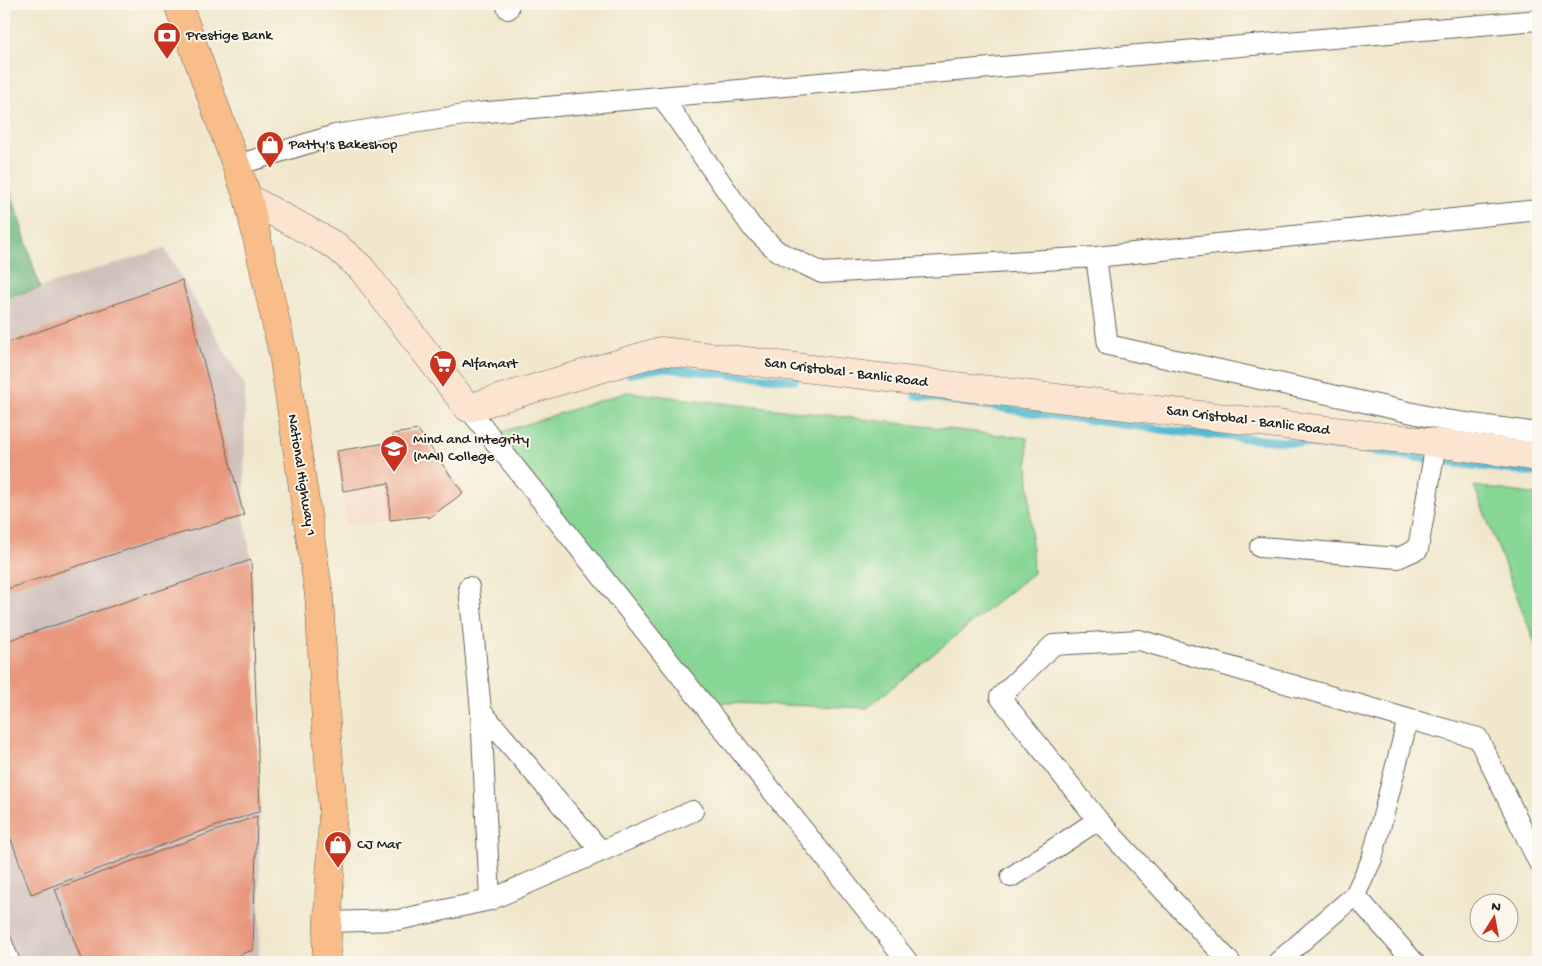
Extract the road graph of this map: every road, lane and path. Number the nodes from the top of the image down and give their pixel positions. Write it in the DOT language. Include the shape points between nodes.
graph roads {
  1 [pos="178,4"];
  2 [pos="1538,20"];
  3 [pos="662,97"];
  4 [pos="237,165"];
  5 [pos="248,198"];
  6 [pos="1538,210"];
  7 [pos="1096,257"];
  8 [pos="468,408"];
  9 [pos="1538,433"];
  10 [pos="1436,443"];
  11 [pos="1538,457"];
  12 [pos="1260,547"];
  13 [pos="469,587"];
  14 [pos="481,711"];
  15 [pos="1408,720"];
  16 [pos="693,811"];
  17 [pos="1098,820"];
  18 [pos="601,851"];
  19 [pos="1538,861"];
  20 [pos="1011,877"];
  21 [pos="1355,895"];
  22 [pos="490,900"];
  23 [pos="327,922"];
  24 [pos="4,935"];
  25 [pos="14,962"];
  26 [pos="326,962"];
  27 [pos="908,962"];
  28 [pos="1230,962"];
  29 [pos="1278,962"];
  30 [pos="1414,962"];
  1 -- 4 [label="highway, National Highway 1"];
  2 -- 3 [label="street"];
  3 -- 4 [label="street" via="477,113 335,135"];
  3 -- 7 [label="street" via="751,226 777,251 822,273"];
  4 -- 5 [label="highway, National Highway 1"];
  5 -- 8 [label="street" via="336,246 361,268"];
  5 -- 23 [label="highway, National Highway 1" via="283,354 320,595 333,811"];
  6 -- 7 [label="street"];
  7 -- 9 [label="street" via="1108,345 1444,420"];
  8 -- 10 [label="street, San Cristobal - Banlic Road" via="661,351"];
  8 -- 27 [label="street"];
  10 -- 11 [label="street, San Cristobal - Banlic Road"];
  10 -- 12 [label="street" via="1418,549 1398,558"];
  13 -- 14 [label="street"];
  14 -- 18 [label="street"];
  14 -- 22 [label="street"];
  15 -- 17 [label="street" via="1139,640 1053,645 1000,698"];
  15 -- 19 [label="street" via="1478,738"];
  15 -- 21 [label="street" via="1372,859"];
  16 -- 18 [label="street"];
  17 -- 20 [label="street"];
  17 -- 28 [label="street"];
  18 -- 22 [label="street"];
  21 -- 29 [label="street"];
  21 -- 30 [label="street"];
  22 -- 23 [label="street" via="398,920"];
  23 -- 26 [label="highway, National Highway 1"];
  24 -- 25 [label="lane"];
}
